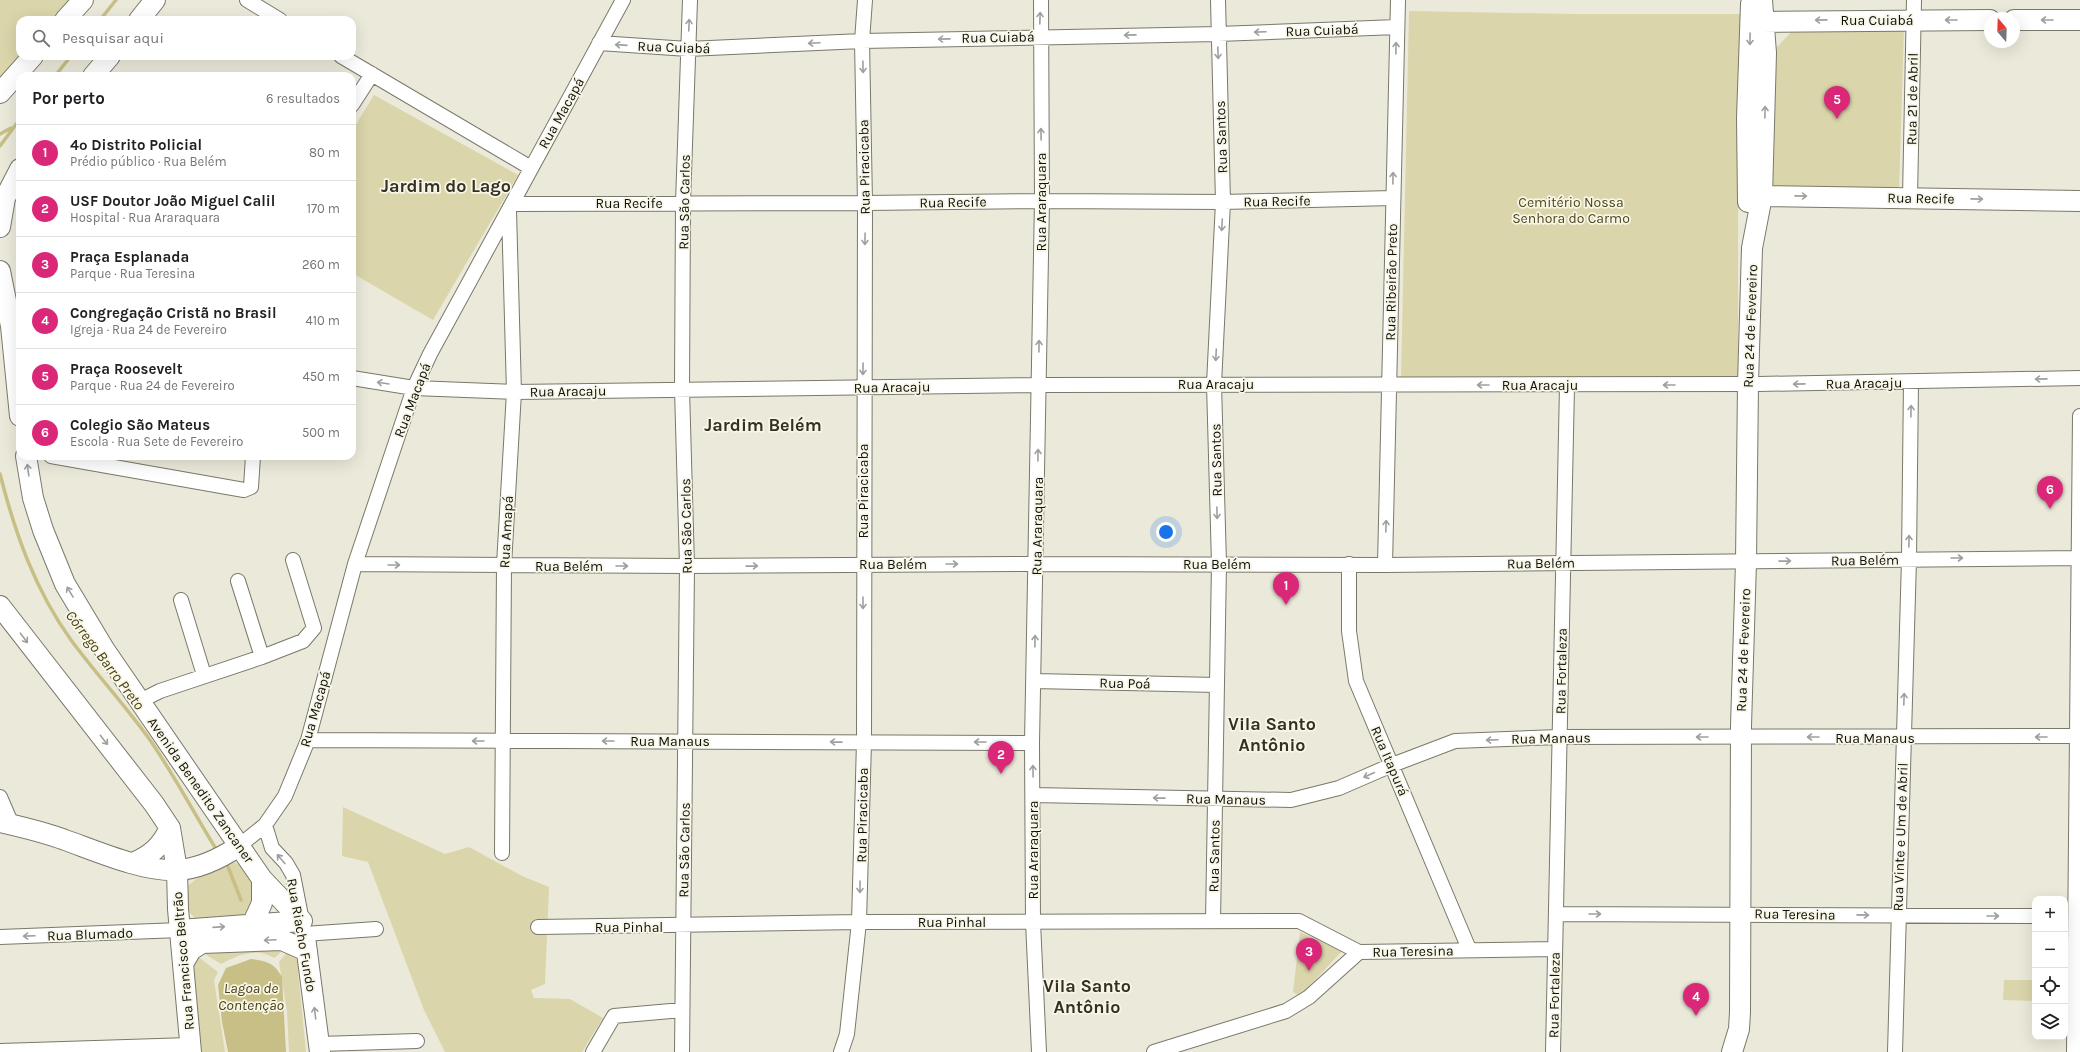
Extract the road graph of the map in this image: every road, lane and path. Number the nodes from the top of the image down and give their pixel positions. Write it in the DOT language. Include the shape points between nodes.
graph roads {
  1 [pos="83,0"];
  2 [pos="155,0"];
  3 [pos="247,0"];
  4 [pos="623,0"];
  5 [pos="690,0"];
  6 [pos="865,0"];
  7 [pos="1040,0"];
  8 [pos="1218,0"];
  9 [pos="1398,0"];
  10 [pos="1914,0"];
  11 [pos="1759,6"];
  12 [pos="69,16"];
  13 [pos="142,16"];
  14 [pos="273,16"];
  15 [pos="1984,20"];
  16 [pos="2020,20"];
  17 [pos="2080,20"];
  18 [pos="1790,21"];
  19 [pos="1913,21"];
  20 [pos="1397,27"];
  21 [pos="1218,34"];
  22 [pos="1040,36"];
  23 [pos="862,41"];
  24 [pos="599,43"];
  25 [pos="688,49"];
  26 [pos="1766,53"];
  27 [pos="29,60"];
  28 [pos="107,60"];
  29 [pos="348,60"];
  30 [pos="19,72"];
  31 [pos="96,72"];
  32 [pos="372,74"];
  33 [pos="1749,74"];
  34 [pos="16,75"];
  35 [pos="0,93"];
  36 [pos="356,99"];
  37 [pos="1747,118"];
  38 [pos="531,168"];
  39 [pos="16,177"];
  40 [pos="1762,196"];
  41 [pos="1910,197"];
  42 [pos="1393,198"];
  43 [pos="1042,200"];
  44 [pos="2080,201"];
  45 [pos="1223,202"];
  46 [pos="683,203"];
  47 [pos="865,203"];
  48 [pos="510,207"];
  49 [pos="0,227"];
  50 [pos="1752,248"];
  51 [pos="0,271"];
  52 [pos="8,323"];
  53 [pos="2080,378"];
  54 [pos="356,379"];
  55 [pos="1911,382"];
  56 [pos="1214,384"];
  57 [pos="1390,384"];
  58 [pos="1748,384"];
  59 [pos="16,385"];
  60 [pos="1038,385"];
  61 [pos="1567,386"];
  62 [pos="863,387"];
  63 [pos="414,388"];
  64 [pos="682,389"];
  65 [pos="514,392"];
  66 [pos="2080,416"];
  67 [pos="27,460"];
  68 [pos="75,460"];
  69 [pos="253,460"];
  70 [pos="2079,558"];
  71 [pos="1909,559"];
  72 [pos="294,560"];
  73 [pos="1563,562"];
  74 [pos="1746,562"];
  75 [pos="355,564"];
  76 [pos="863,564"];
  77 [pos="1036,564"];
  78 [pos="1219,564"];
  79 [pos="1350,564"];
  80 [pos="504,565"];
  81 [pos="1385,565"];
  82 [pos="687,566"];
  83 [pos="238,581"];
  84 [pos="181,600"];
  85 [pos="0,606"];
  86 [pos="262,657"];
  87 [pos="204,675"];
  88 [pos="1034,681"];
  89 [pos="1217,685"];
  90 [pos="140,701"];
  91 [pos="2079,736"];
  92 [pos="1559,737"];
  93 [pos="1741,737"];
  94 [pos="1903,738"];
  95 [pos="308,740"];
  96 [pos="504,741"];
  97 [pos="686,741"];
  98 [pos="864,742"];
  99 [pos="1032,743"];
  100 [pos="1392,765"];
  101 [pos="1033,795"];
  102 [pos="0,797"];
  103 [pos="1216,799"];
  104 [pos="6,823"];
  105 [pos="265,826"];
  106 [pos="170,828"];
  107 [pos="239,846"];
  108 [pos="502,853"];
  109 [pos="214,861"];
  110 [pos="137,864"];
  111 [pos="177,870"];
  112 [pos="262,879"];
  113 [pos="178,901"];
  114 [pos="1556,914"];
  115 [pos="1740,914"];
  116 [pos="1898,916"];
  117 [pos="2032,916"];
  118 [pos="2073,916"];
  119 [pos="1213,921"];
  120 [pos="859,922"];
  121 [pos="1033,922"];
  122 [pos="252,925"];
  123 [pos="683,926"];
  124 [pos="538,927"];
  125 [pos="376,928"];
  126 [pos="180,930"];
  127 [pos="304,935"];
  128 [pos="0,937"];
  129 [pos="1555,949"];
  130 [pos="1469,950"];
  131 [pos="1359,952"];
  132 [pos="184,962"];
  133 [pos="682,1010"];
  134 [pos="417,1041"];
  135 [pos="320,1048"];
  136 [pos="191,1049"];
  137 [pos="0,1051"];
  138 [pos="593,1052"];
  139 [pos="682,1052"];
  140 [pos="841,1052"];
  141 [pos="1039,1052"];
  142 [pos="1154,1052"];
  143 [pos="1553,1052"];
  144 [pos="1732,1052"];
  145 [pos="1895,1052"];
  146 [pos="2074,1052"];
  1 -- 12 [label="main road"];
  2 -- 13 [label="main road"];
  3 -- 14 [label="street"];
  4 -- 24 [label="street, Rua Macapá"];
  25 -- 5 [label="street, Rua São Carlos, one-way"];
  6 -- 23 [label="street, Rua Piracicaba"];
  22 -- 7 [label="street, Rua Araraquara, one-way"];
  8 -- 21 [label="street, Rua Santos"];
  9 -- 20 [label="street, Rua Ribeirão Preto"];
  10 -- 19 [label="street, Rua 21 de Abril"];
  11 -- 18 [label="main road, Rua Cuiabá"];
  11 -- 26 [label="main road, Rua 24 de Fevereiro"];
  11 -- 33 [label="main road, Rua 24 de Fevereiro, one-way"];
  15 -- 19 [label="main road, Rua Cuiabá, one-way"];
  17 -- 16 [label="main road, one-way"];
  19 -- 18 [label="main road, Rua Cuiabá, one-way"];
  18 -- 26 [label="main road"];
  19 -- 41 [label="street, Rua 21 de Abril"];
  20 -- 21 [label="street, Rua Cuiabá, one-way"];
  42 -- 20 [label="street, Rua Ribeirão Preto, one-way"];
  21 -- 22 [label="street, Rua Cuiabá, one-way"];
  21 -- 45 [label="street, Rua Santos, one-way"];
  22 -- 23 [label="street, Rua Cuiabá, one-way"];
  43 -- 22 [label="street, Rua Araraquara, one-way"];
  23 -- 25 [label="street, Rua Cuiabá, one-way"];
  23 -- 47 [label="street, Rua Piracicaba, one-way"];
  25 -- 24 [label="street, Rua Cuiabá, one-way"];
  24 -- 38 [label="street, Rua Macapá"];
  25 -- 46 [label="street, Rua São Carlos"];
  26 -- 33 [label="main road"];
  40 -- 26 [label="main road, Rua 24 de Fevereiro, one-way"];
  27 -- 30 [label="main road"];
  28 -- 31 [label="main road"];
  29 -- 32 [label="street"];
  32 -- 36 [label="street"];
  32 -- 38 [label="street"];
  33 -- 37 [label="main road, Rua 24 de Fevereiro"];
  34 -- 35 [label="main road"];
  37 -- 40 [label="main road" via="1752,132 1753,183"];
  37 -- 50 [label="main road, Rua 24 de Fevereiro" via="1748,224"];
  38 -- 48 [label="street, Rua Macapá"];
  39 -- 49 [label="main road" via="5,198"];
  40 -- 41 [label="main road, Rua Recife, one-way"];
  40 -- 50 [label="main road, Rua 24 de Fevereiro"];
  41 -- 44 [label="main road, Rua Recife, one-way"];
  42 -- 45 [label="street, Rua Recife"];
  42 -- 57 [label="street, Rua Ribeirão Preto"];
  43 -- 45 [label="street, Rua Recife"];
  43 -- 47 [label="street, Rua Recife"];
  60 -- 43 [label="street, Rua Araraquara, one-way"];
  45 -- 56 [label="street, Rua Santos, one-way"];
  46 -- 47 [label="street, Rua Recife"];
  46 -- 48 [label="street, Rua Recife"];
  46 -- 64 [label="street, Rua São Carlos"];
  47 -- 62 [label="street, Rua Piracicaba, one-way"];
  48 -- 63 [label="street, Rua Macapá"];
  48 -- 65 [label="street, Rua Amapá"];
  50 -- 58 [label="main road, Rua 24 de Fevereiro"];
  51 -- 52 [label="main road"];
  52 -- 59 [label="main road"];
  53 -- 55 [label="street, Rua Aracaju, one-way"];
  63 -- 54 [label="street, Rua Aracaju, one-way"];
  55 -- 58 [label="street, Rua Aracaju, one-way"];
  71 -- 55 [label="street, Rua Vinte e Um de Abril, one-way"];
  56 -- 57 [label="street, Rua Aracaju"];
  56 -- 60 [label="street, Rua Aracaju"];
  56 -- 78 [label="street, Rua Santos, one-way"];
  61 -- 57 [label="street, Rua Aracaju, one-way"];
  81 -- 57 [label="street, Rua Ribeirão Preto, one-way"];
  58 -- 61 [label="street, Rua Aracaju, one-way"];
  58 -- 74 [label="main road, Rua 24 de Fevereiro"];
  60 -- 62 [label="street, Rua Aracaju"];
  77 -- 60 [label="street, Rua Araraquara, one-way"];
  61 -- 73 [label="street, Rua Fortaleza"];
  62 -- 64 [label="street, Rua Aracaju"];
  62 -- 76 [label="street, Rua Piracicaba"];
  63 -- 65 [label="street, Rua Aracaju"];
  63 -- 75 [label="street, Rua Macapá"];
  64 -- 65 [label="street, Rua Aracaju"];
  64 -- 82 [label="street, Rua São Carlos"];
  65 -- 80 [label="street, Rua Amapá"];
  66 -- 70 [label="street"];
  90 -- 67 [label="main road, Avenida Benedito Zancaner, one-way" via="104,649 58,570 33,498"];
  68 -- 69 [label="street" via="244,490 251,487"];
  71 -- 70 [label="street, Rua Belém, one-way"];
  70 -- 91 [label="street"];
  74 -- 71 [label="street, Rua Belém, one-way"];
  94 -- 71 [label="street, Rua Vinte e Um de Abril, one-way"];
  72 -- 86 [label="street" via="314,628 303,641"];
  73 -- 74 [label="street, Rua Belém"];
  73 -- 81 [label="street, Rua Belém"];
  73 -- 92 [label="street, Rua Fortaleza"];
  74 -- 93 [label="main road, Rua 24 de Fevereiro"];
  75 -- 80 [label="street, Rua Belém, one-way"];
  75 -- 95 [label="street, Rua Macapá"];
  76 -- 77 [label="street, Rua Belém, one-way"];
  82 -- 76 [label="street, Rua Belém, one-way"];
  76 -- 98 [label="street, Rua Piracicaba, one-way"];
  77 -- 78 [label="street, Rua Belém"];
  88 -- 77 [label="street, Rua Araraquara, one-way"];
  78 -- 79 [label="street, Rua Belém"];
  78 -- 89 [label="street, Rua Santos"];
  79 -- 81 [label="street, Rua Belém"];
  79 -- 100 [label="street, Rua Itapurá" via="1349,630 1356,681"];
  80 -- 82 [label="street, Rua Belém, one-way"];
  80 -- 96 [label="street, Rua Amapá"];
  82 -- 97 [label="street, Rua São Carlos"];
  83 -- 86 [label="street"];
  84 -- 87 [label="street"];
  85 -- 106 [label="main road, one-way"];
  86 -- 87 [label="street"];
  87 -- 90 [label="street"];
  88 -- 89 [label="street, Rua Poá"];
  88 -- 99 [label="street, Rua Araraquara"];
  89 -- 103 [label="street, Rua Santos"];
  90 -- 107 [label="main road, Avenida Benedito Zancaner"];
  91 -- 94 [label="street, Rua Manaus, one-way"];
  91 -- 118 [label="street"];
  93 -- 92 [label="street, Rua Manaus, one-way"];
  92 -- 100 [label="street, Rua Manaus, one-way" via="1455,741"];
  92 -- 114 [label="street, Rua Fortaleza"];
  94 -- 93 [label="street, Rua Manaus, one-way"];
  93 -- 115 [label="main road, Rua 24 de Fevereiro"];
  94 -- 116 [label="street, Rua Vinte e Um de Abril"];
  96 -- 95 [label="street, Rua Manaus, one-way"];
  95 -- 105 [label="street, Rua Macapá" via="285,796"];
  97 -- 96 [label="street, Rua Manaus, one-way"];
  96 -- 108 [label="street, Rua Amapá"];
  98 -- 97 [label="street, Rua Manaus, one-way"];
  97 -- 123 [label="street, Rua São Carlos"];
  99 -- 98 [label="street, Rua Manaus, one-way"];
  98 -- 120 [label="street, Rua Piracicaba, one-way"];
  101 -- 99 [label="street, Rua Araraquara, one-way"];
  100 -- 103 [label="street, Rua Manaus, one-way" via="1339,788 1291,800"];
  100 -- 130 [label="street, Rua Itapurá"];
  103 -- 101 [label="street, Rua Manaus, one-way"];
  101 -- 121 [label="street, Rua Araraquara"];
  102 -- 104 [label="street"];
  103 -- 119 [label="street, Rua Santos"];
  104 -- 110 [label="main road"];
  105 -- 107 [label="street, Rua Macapá"];
  127 -- 105 [label="street, Rua Riacho Fundo, one-way" via="293,875 272,848"];
  106 -- 110 [label="main road" via="156,850"];
  106 -- 111 [label="main road"];
  107 -- 109 [label="main road"];
  107 -- 112 [label="main road, Avenida Benedito Zancaner"];
  109 -- 111 [label="main road"];
  109 -- 113 [label="main road" via="191,879"];
  110 -- 111 [label="main road"];
  110 -- 113 [label="main road" via="166,886"];
  111 -- 113 [label="main road, Rua Francisco Beltrão"];
  112 -- 122 [label="main road" via="262,903"];
  112 -- 127 [label="main road, Avenida Benedito Zancaner"];
  113 -- 126 [label="main road, Rua Francisco Beltrão"];
  114 -- 115 [label="street, Rua Teresina, one-way"];
  114 -- 129 [label="street, Rua Fortaleza"];
  115 -- 116 [label="street, Rua Teresina, one-way"];
  115 -- 144 [label="main road, Rua 24 de Fevereiro" via="1740,1012 1739,1029"];
  116 -- 117 [label="street, Rua Teresina, one-way"];
  116 -- 145 [label="street, Rua Vinte e Um de Abril"];
  118 -- 146 [label="street"];
  119 -- 121 [label="street, Rua Pinhal"];
  119 -- 131 [label="street, Rua Pinhal" via="1299,921"];
  120 -- 121 [label="street, Rua Pinhal"];
  120 -- 123 [label="street, Rua Pinhal"];
  120 -- 140 [label="street, Rua Piracicaba" via="847,1034"];
  121 -- 141 [label="street, Rua Araraquara"];
  126 -- 122 [label="main road, one-way"];
  122 -- 127 [label="main road"];
  123 -- 124 [label="street, Rua Pinhal"];
  123 -- 133 [label="street, Rua São Carlos"];
  125 -- 127 [label="street"];
  126 -- 128 [label="street, Rua Blumado, one-way"];
  126 -- 132 [label="main road, Rua Francisco Beltrão"];
  127 -- 132 [label="main road, one-way" via="282,940 202,943 191,950"];
  135 -- 127 [label="main road, Rua Riacho Fundo, one-way"];
  129 -- 130 [label="street, Rua Teresina"];
  129 -- 143 [label="street, Rua Fortaleza"];
  130 -- 131 [label="street, Rua Teresina"];
  131 -- 142 [label="street, Rua Teresina" via="1309,997 1286,1011"];
  132 -- 136 [label="main road, Rua Francisco Beltrão"];
  133 -- 138 [label="street" via="614,1016"];
  133 -- 139 [label="street, Rua São Carlos"];
  134 -- 135 [label="street"];
  136 -- 137 [label="street"];
}
